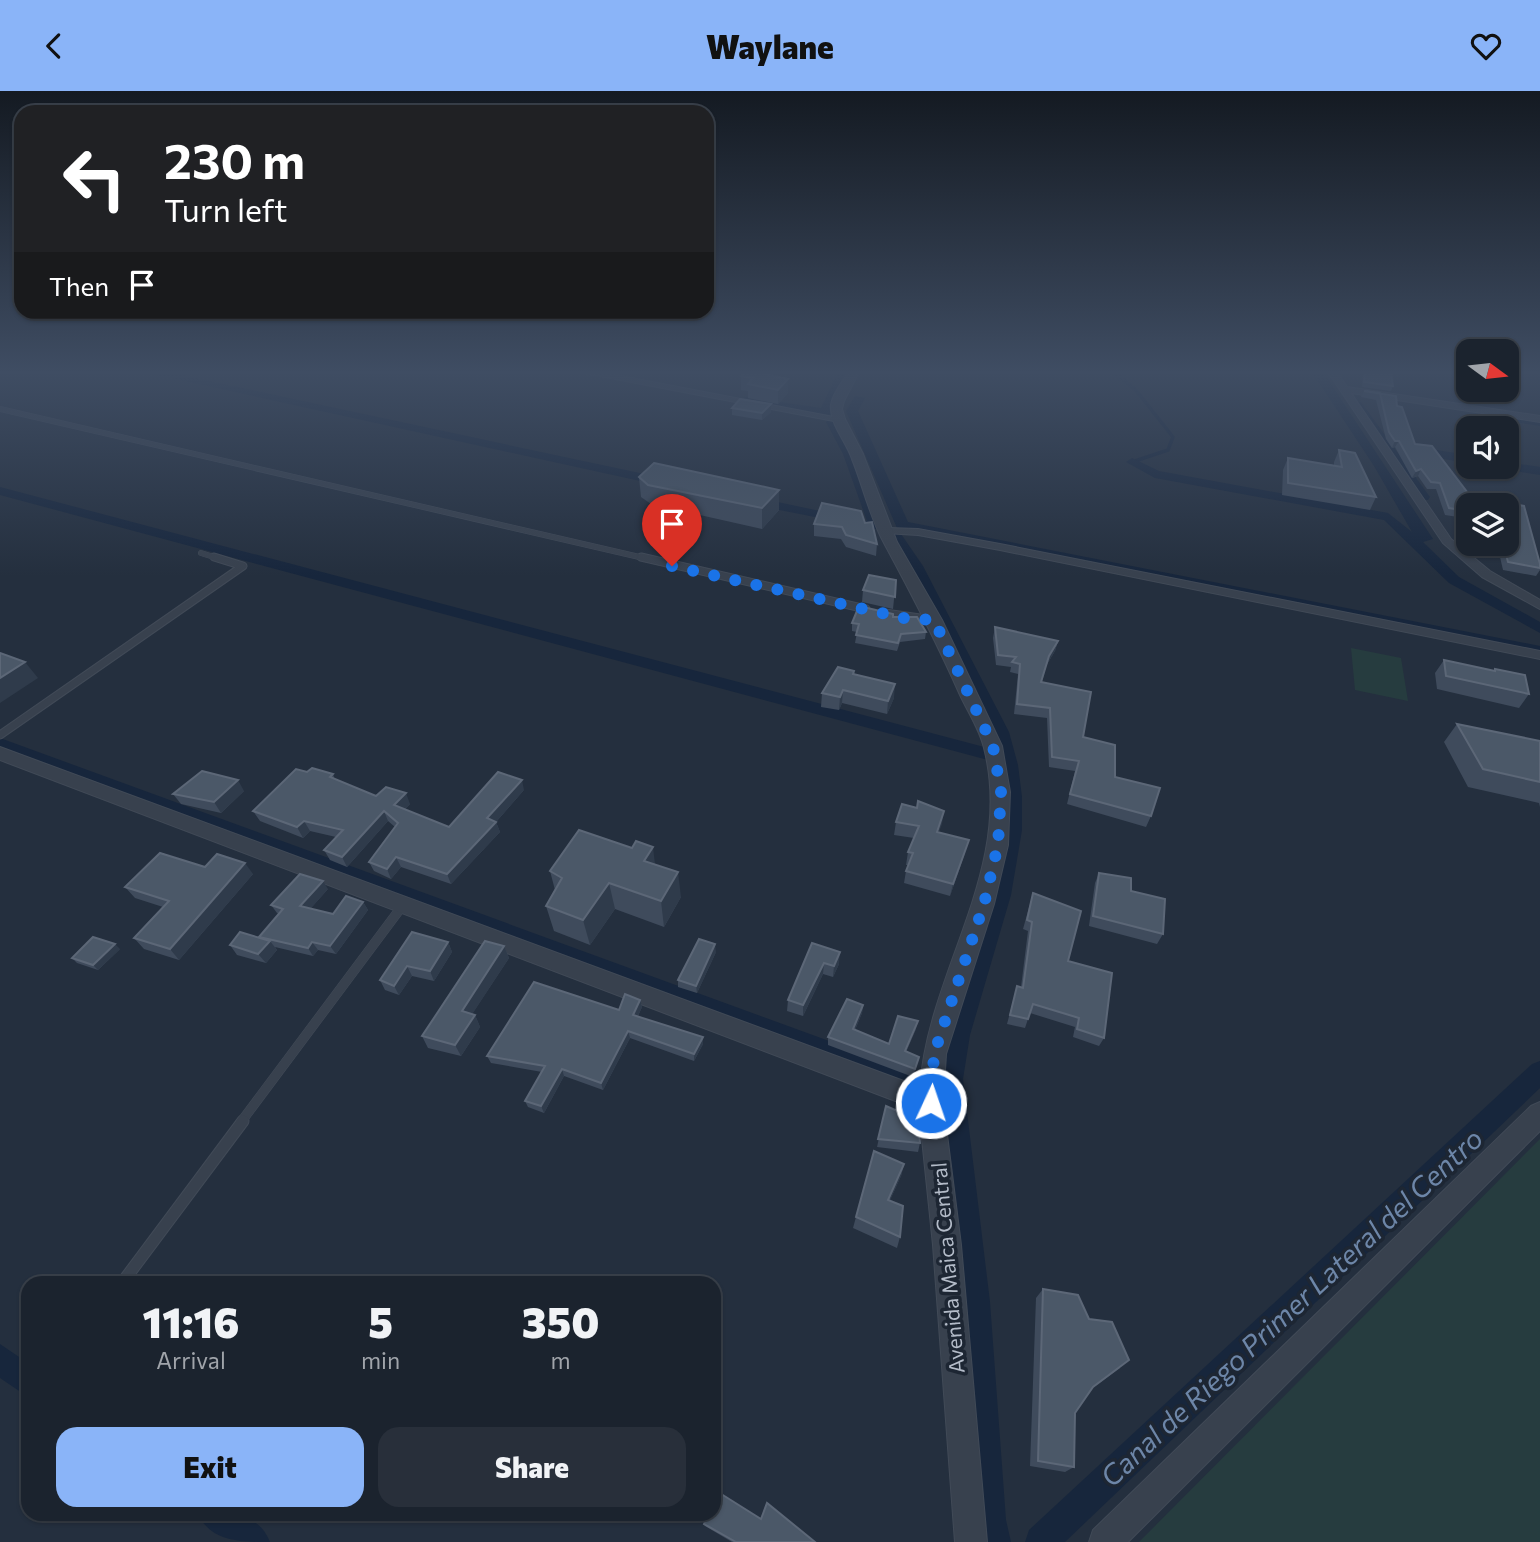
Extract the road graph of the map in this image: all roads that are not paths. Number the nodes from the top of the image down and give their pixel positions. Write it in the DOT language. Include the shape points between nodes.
graph roads {
  1 [pos="135,440"];
  2 [pos="848,440"];
  3 [pos="1378,440"];
  4 [pos="888,531"];
  5 [pos="201,553"];
  6 [pos="1540,605"];
  7 [pos="934,620"];
  8 [pos="1540,655"];
  9 [pos="0,735"];
  10 [pos="0,753"];
  11 [pos="404,902"];
  12 [pos="931,1103"];
  13 [pos="1540,1114"];
  14 [pos="127,1276"];
  15 [pos="971,1542"];
  16 [pos="1105,1542"];
  1 -- 7 [label="lane" via="722,578 904,618"];
  2 -- 4 [label="street, Avenida Maica Central"];
  3 -- 6 [label="street" via="1447,541 1486,574"];
  4 -- 7 [label="street, Avenida Maica Central" via="890,543"];
  4 -- 8 [label="street" via="1000,547"];
  5 -- 9 [label="lane" via="243,566"];
  7 -- 12 [label="street, Avenida Maica Central" via="993,746 1001,792 995,857 934,1054"];
  10 -- 11 [label="street"];
  11 -- 12 [label="street"];
  11 -- 14 [label="lane"];
  12 -- 15 [label="street, Avenida Maica Central"];
  13 -- 16 [label="street"];
}
